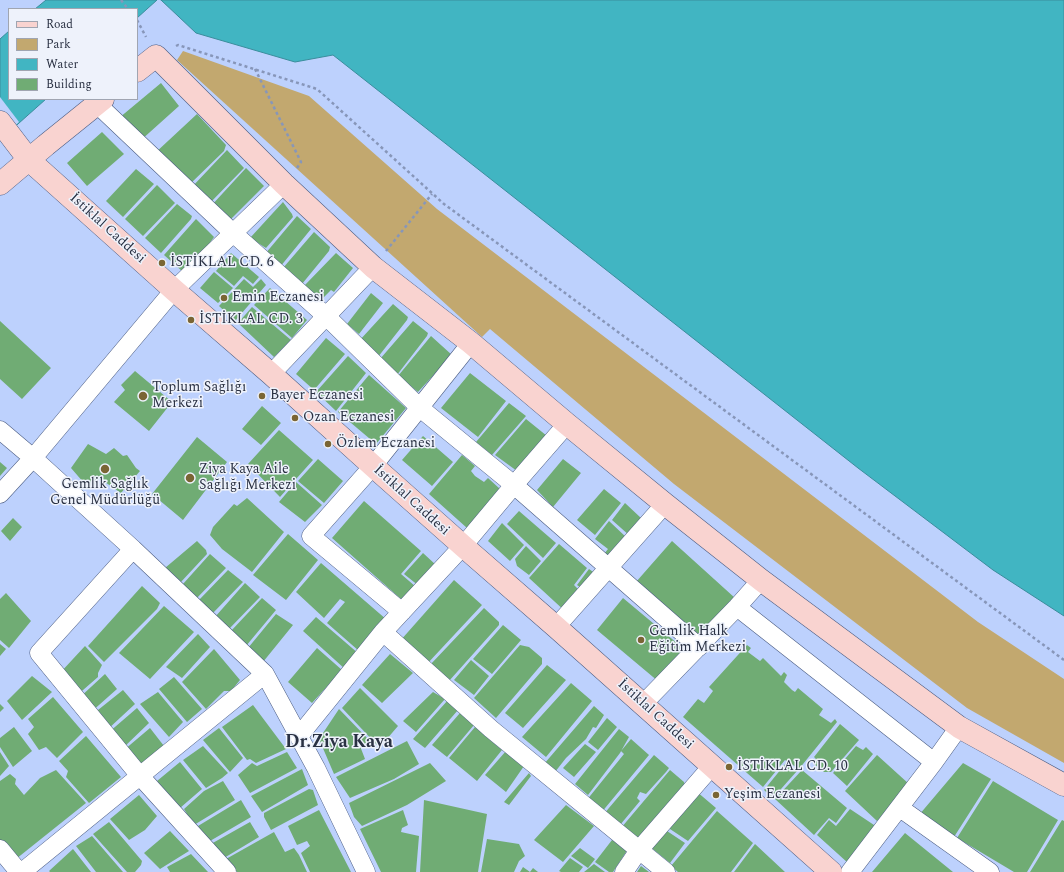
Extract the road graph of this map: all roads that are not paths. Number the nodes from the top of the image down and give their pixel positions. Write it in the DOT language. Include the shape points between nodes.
graph roads {
  1 [pos="138,70"];
  2 [pos="100,101"];
  3 [pos="4,127"];
  4 [pos="29,160"];
  5 [pos="0,184"];
  6 [pos="284,184"];
  7 [pos="233,233"];
  8 [pos="373,267"];
  9 [pos="174,290"];
  10 [pos="326,316"];
  11 [pos="470,343"];
  12 [pos="271,374"];
  13 [pos="420,408"];
  14 [pos="567,424"];
  15 [pos="0,430"];
  16 [pos="33,458"];
  17 [pos="373,466"];
  18 [pos="514,485"];
  19 [pos="0,494"];
  20 [pos="665,504"];
  21 [pos="463,546"];
  22 [pos="133,549"];
  23 [pos="609,568"];
  24 [pos="761,580"];
  25 [pos="737,607"];
  26 [pos="402,612"];
  27 [pos="556,627"];
  28 [pos="382,632"];
  29 [pos="699,647"];
  30 [pos="265,674"];
  31 [pos="643,704"];
  32 [pos="959,727"];
  33 [pos="299,736"];
  34 [pos="934,762"];
  35 [pos="712,766"];
  36 [pos="140,776"];
  37 [pos="1064,786"];
  38 [pos="900,808"];
  39 [pos="0,849"];
  40 [pos="639,850"];
  41 [pos="21,872"];
  42 [pos="227,872"];
  43 [pos="366,872"];
  44 [pos="624,872"];
  45 [pos="666,872"];
  46 [pos="830,872"];
  47 [pos="850,872"];
  48 [pos="990,872"];
  1 -- 6 [label="street" via="156,56"];
  2 -- 4 [label="street"];
  2 -- 7 [label="street"];
  3 -- 4 [label="street, İstiklal Caddesi"];
  4 -- 5 [label="street"];
  4 -- 9 [label="street, İstiklal Caddesi"];
  6 -- 7 [label="street"];
  6 -- 8 [label="street"];
  7 -- 9 [label="street"];
  7 -- 10 [label="street"];
  8 -- 10 [label="street"];
  8 -- 11 [label="street"];
  9 -- 12 [label="street, İstiklal Caddesi"];
  9 -- 16 [label="street"];
  10 -- 12 [label="street"];
  10 -- 13 [label="street"];
  11 -- 13 [label="street"];
  11 -- 14 [label="street"];
  12 -- 17 [label="street, İstiklal Caddesi"];
  13 -- 17 [label="street"];
  13 -- 18 [label="street"];
  14 -- 18 [label="street"];
  14 -- 20 [label="street"];
  15 -- 16 [label="street"];
  16 -- 19 [label="street"];
  16 -- 22 [label="street"];
  17 -- 21 [label="street, İstiklal Caddesi"];
  17 -- 26 [label="street" via="311,536"];
  18 -- 21 [label="street"];
  18 -- 23 [label="street"];
  20 -- 23 [label="street"];
  20 -- 24 [label="street"];
  21 -- 26 [label="street"];
  21 -- 27 [label="street, İstiklal Caddesi"];
  22 -- 30 [label="street"];
  22 -- 36 [label="street" via="39,653"];
  23 -- 27 [label="street"];
  23 -- 29 [label="street"];
  24 -- 25 [label="street"];
  24 -- 32 [label="street"];
  25 -- 29 [label="street"];
  25 -- 34 [label="street"];
  26 -- 28 [label="street"];
  27 -- 31 [label="street, İstiklal Caddesi"];
  28 -- 33 [label="street"];
  28 -- 40 [label="street" via="496,734"];
  29 -- 31 [label="street"];
  30 -- 33 [label="street"];
  30 -- 36 [label="street"];
  31 -- 35 [label="street, İstiklal Caddesi"];
  32 -- 34 [label="street"];
  32 -- 37 [label="street"];
  33 -- 43 [label="street"];
  34 -- 38 [label="street"];
  35 -- 40 [label="street"];
  35 -- 46 [label="street, İstiklal Caddesi"];
  36 -- 41 [label="street"];
  36 -- 42 [label="street"];
  38 -- 47 [label="street"];
  38 -- 48 [label="street"];
  39 -- 41 [label="street"];
  40 -- 44 [label="street"];
  40 -- 45 [label="street"];
}
